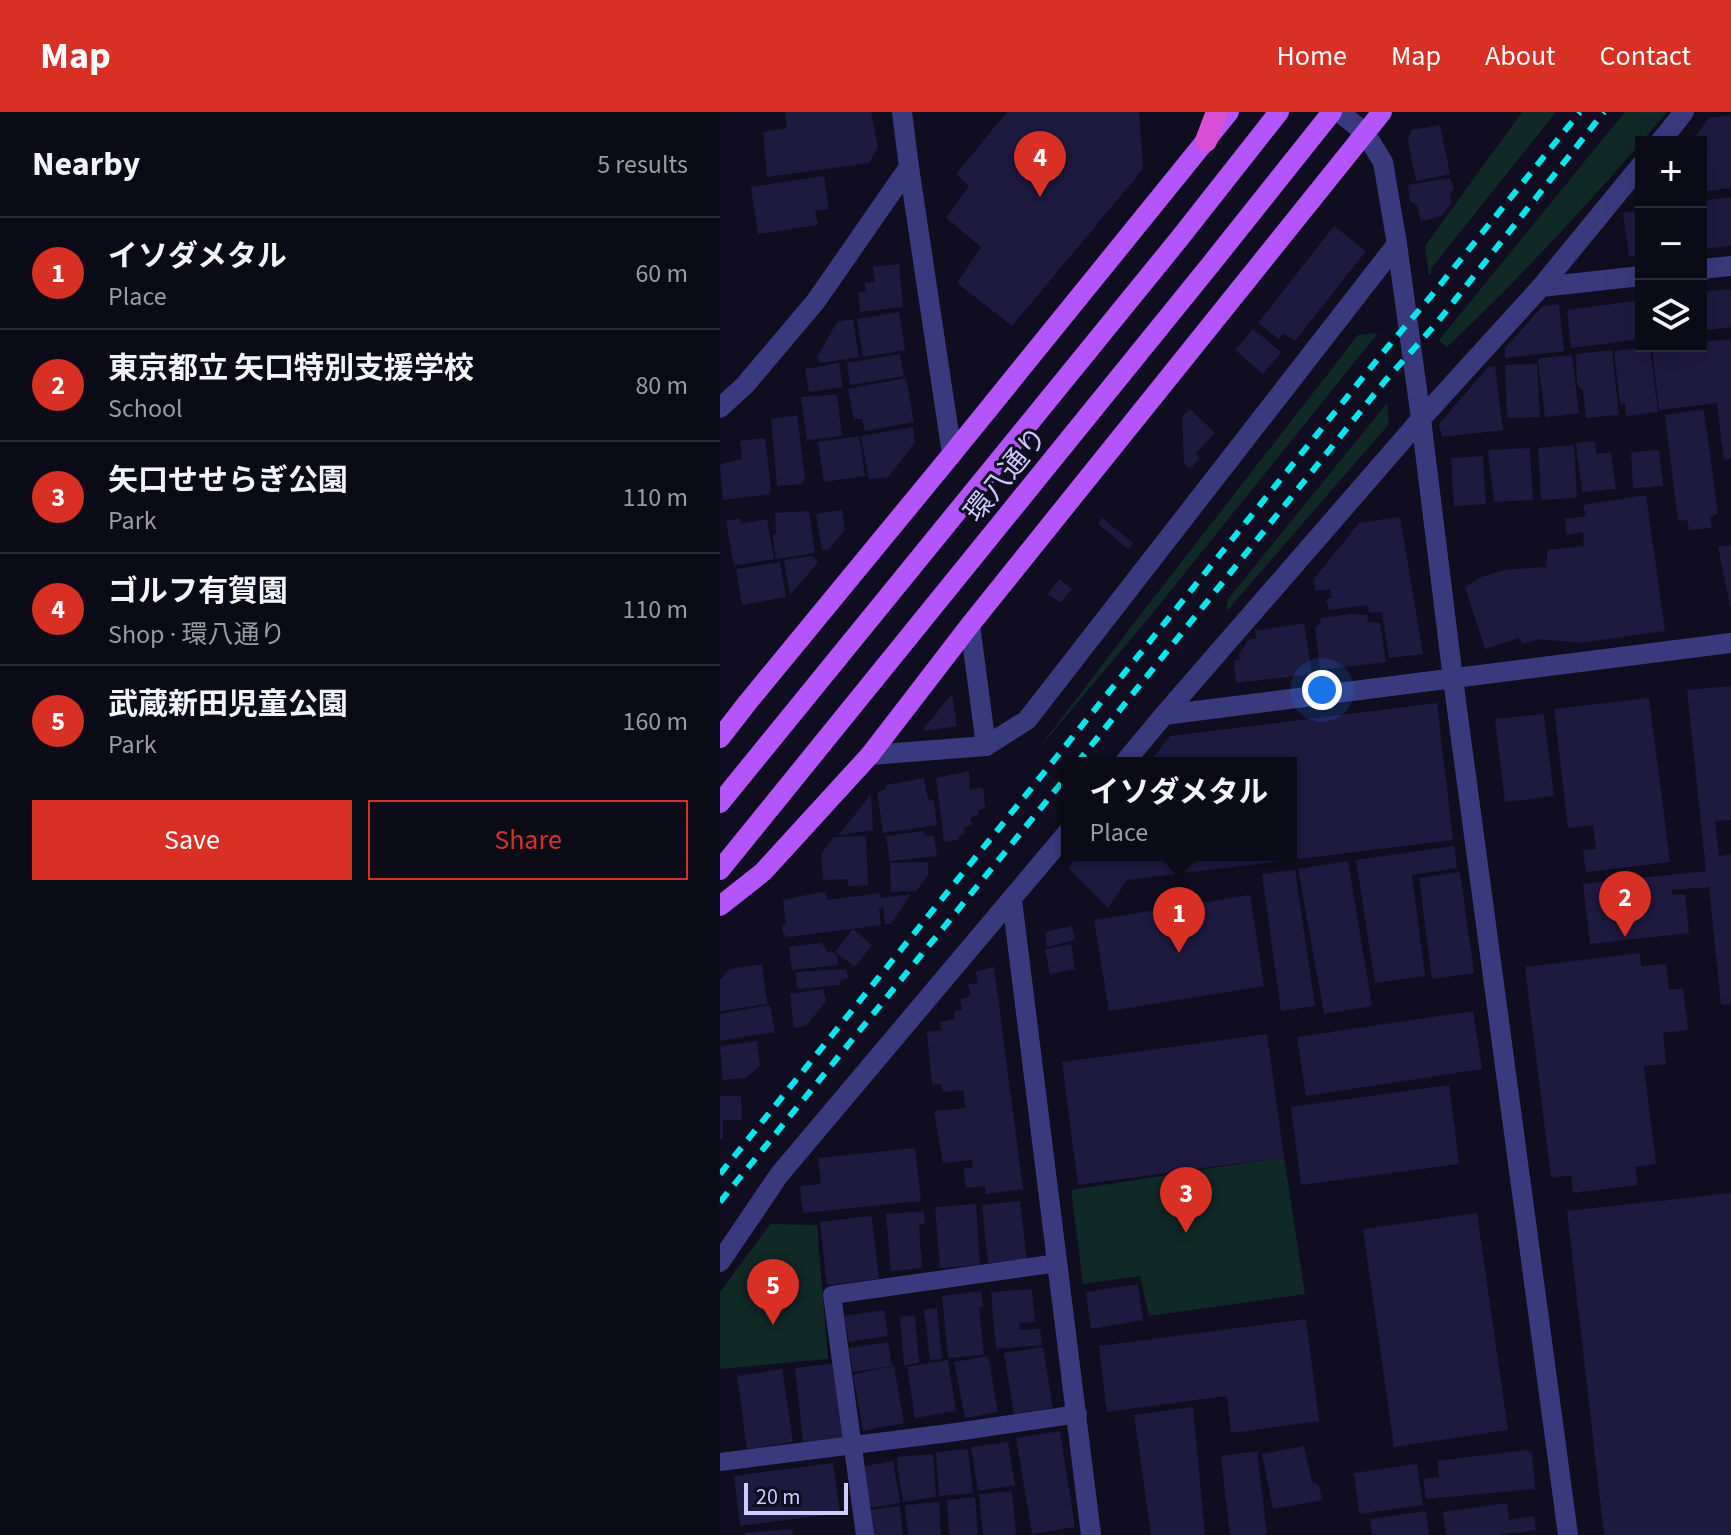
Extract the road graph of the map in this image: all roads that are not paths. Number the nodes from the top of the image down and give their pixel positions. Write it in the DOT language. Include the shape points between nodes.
graph roads {
  1 [pos="902,112"];
  2 [pos="1217,112"];
  3 [pos="1229,112"];
  4 [pos="1279,112"];
  5 [pos="1332,112"];
  6 [pos="1339,112"];
  7 [pos="1382,112"];
  8 [pos="1684,112"];
  9 [pos="1365,133"];
  10 [pos="1665,136"];
  11 [pos="1206,141"];
  12 [pos="909,167"];
  13 [pos="1635,172"];
  14 [pos="1397,244"];
  15 [pos="1731,266"];
  16 [pos="1707,268"];
  17 [pos="1635,277"];
  18 [pos="1541,287"];
  19 [pos="720,408"];
  20 [pos="1421,419"];
  21 [pos="952,454"];
  22 [pos="970,625"];
  23 [pos="1731,643"];
  24 [pos="1453,679"];
  25 [pos="1164,715"];
  26 [pos="720,738"];
  27 [pos="986,746"];
  28 [pos="870,755"];
  29 [pos="1129,757"];
  30 [pos="720,803"];
  31 [pos="1061,840"];
  32 [pos="720,870"];
  33 [pos="1012,900"];
  34 [pos="720,906"];
  35 [pos="720,1262"];
  36 [pos="1058,1263"];
  37 [pos="1078,1414"];
  38 [pos="852,1445"];
  39 [pos="720,1462"];
  40 [pos="865,1535"];
  41 [pos="1091,1535"];
  42 [pos="1568,1535"];
  1 -- 12 [label="street"];
  2 -- 11 [label="highway"];
  3 -- 11 [label="main road"];
  4 -- 30 [label="main road, 環八通り"];
  5 -- 32 [label="main road, 環八通り"];
  6 -- 9 [label="street"];
  7 -- 9 [label="main road"];
  8 -- 10 [label="street"];
  9 -- 14 [label="street" via="1383,162"];
  9 -- 22 [label="main road"];
  11 -- 21 [label="main road"];
  12 -- 19 [label="street" via="816,301"];
  12 -- 21 [label="street"];
  13 -- 18 [label="street"];
  14 -- 20 [label="street"];
  14 -- 27 [label="street" via="1027,720"];
  15 -- 16 [label="street"];
  17 -- 18 [label="street"];
  18 -- 20 [label="street"];
  20 -- 24 [label="street"];
  20 -- 25 [label="street"];
  21 -- 26 [label="main road"];
  22 -- 27 [label="street"];
  22 -- 28 [label="main road"];
  23 -- 24 [label="street"];
  24 -- 25 [label="street"];
  24 -- 42 [label="street"];
  25 -- 29 [label="street"];
  27 -- 28 [label="street"];
  28 -- 34 [label="main road" via="763,872"];
  31 -- 33 [label="street"];
  33 -- 35 [label="street" via="779,1175"];
  33 -- 36 [label="street"];
  36 -- 37 [label="street"];
  36 -- 38 [label="lane" via="832,1295"];
  37 -- 38 [label="lane"];
  37 -- 41 [label="street"];
  38 -- 39 [label="lane"];
  38 -- 40 [label="lane"];
}
